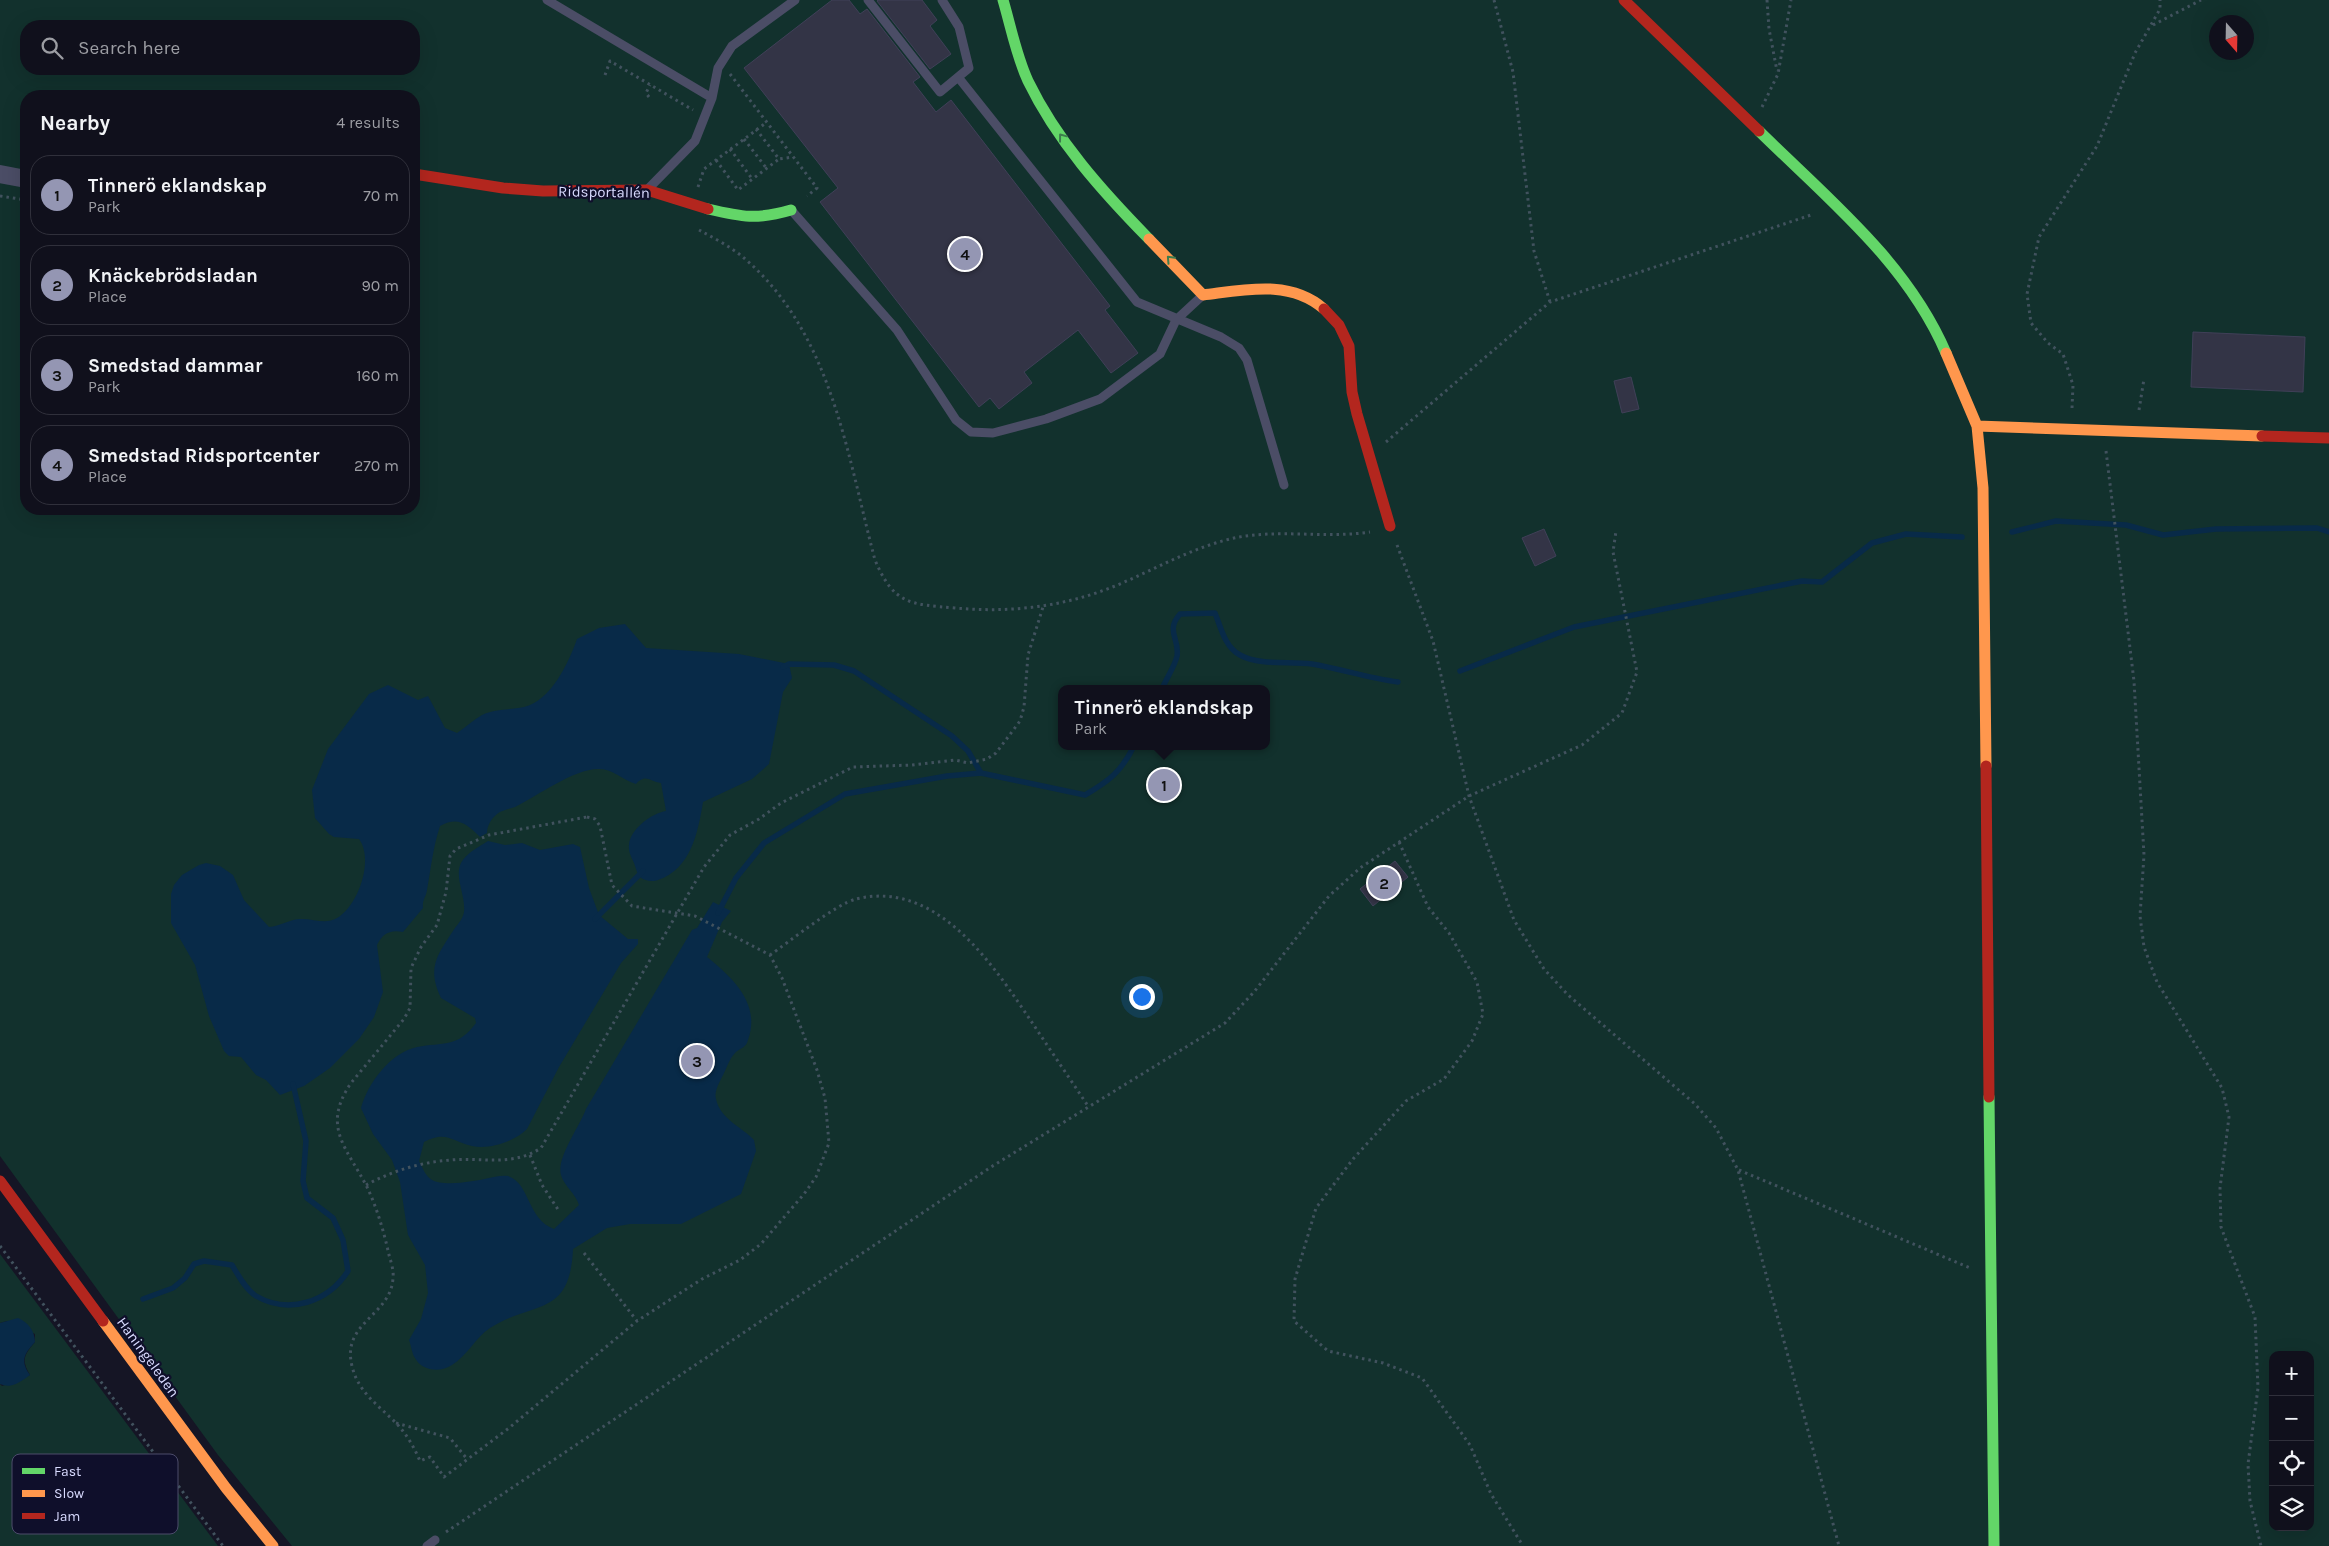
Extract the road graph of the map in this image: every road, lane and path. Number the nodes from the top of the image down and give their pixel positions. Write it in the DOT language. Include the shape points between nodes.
graph roads {
  1 [pos="547,0"];
  2 [pos="795,0"];
  3 [pos="868,0"];
  4 [pos="942,0"];
  5 [pos="1003,0"];
  6 [pos="1494,0"];
  7 [pos="1624,0"];
  8 [pos="1767,0"];
  9 [pos="1791,0"];
  10 [pos="2160,0"];
  11 [pos="2201,0"];
  12 [pos="2152,25"];
  13 [pos="722,64"];
  14 [pos="1778,74"];
  15 [pos="605,75"];
  16 [pos="958,77"];
  17 [pos="650,85"];
  18 [pos="649,97"];
  19 [pos="712,98"];
  20 [pos="704,117"];
  21 [pos="766,122"];
  22 [pos="1752,125"];
  23 [pos="756,129"];
  24 [pos="744,139"];
  25 [pos="730,149"];
  26 [pos="793,157"];
  27 [pos="779,159"];
  28 [pos="716,160"];
  29 [pos="767,169"];
  30 [pos="0,174"];
  31 [pos="420,175"];
  32 [pos="20,178"];
  33 [pos="753,180"];
  34 [pos="647,190"];
  35 [pos="0,196"];
  36 [pos="20,199"];
  37 [pos="692,205"];
  38 [pos="1836,207"];
  39 [pos="791,210"];
  40 [pos="1203,294"];
  41 [pos="1550,302"];
  42 [pos="1176,320"];
  43 [pos="2144,379"];
  44 [pos="1977,426"];
  45 [pos="2072,429"];
  46 [pos="2106,430"];
  47 [pos="2137,432"];
  48 [pos="2329,438"];
  49 [pos="1368,458"];
  50 [pos="1284,486"];
  51 [pos="1390,526"];
  52 [pos="1616,531"];
  53 [pos="1043,607"];
  54 [pos="1469,796"];
  55 [pos="1399,842"];
  56 [pos="679,914"];
  57 [pos="770,955"];
  58 [pos="1088,1106"];
  59 [pos="530,1155"];
  60 [pos="1738,1170"];
  61 [pos="0,1181"];
  62 [pos="366,1185"];
  63 [pos="559,1211"];
  64 [pos="0,1246"];
  65 [pos="584,1253"];
  66 [pos="1991,1277"];
  67 [pos="637,1321"];
  68 [pos="396,1423"];
  69 [pos="155,1454"];
  70 [pos="466,1458"];
  71 [pos="178,1485"];
  72 [pos="435,1540"];
  73 [pos="223,1546"];
  74 [pos="273,1546"];
  75 [pos="427,1546"];
  76 [pos="1522,1546"];
  77 [pos="1839,1546"];
  78 [pos="1994,1546"];
  79 [pos="2261,1546"];
  1 -- 19 [label="lane"];
  2 -- 13 [label="lane" via="732,46"];
  3 -- 16 [label="lane" via="940,92"];
  4 -- 16 [label="lane" via="959,27 969,68"];
  40 -- 5 [label="street, one-way" via="1087,171 1053,126 1027,79"];
  6 -- 41 [label="path" via="1513,72 1534,251"];
  7 -- 22 [label="street"];
  8 -- 14 [label="path"];
  9 -- 14 [label="path"];
  10 -- 12 [label="path" via="2160,9"];
  11 -- 12 [label="path"];
  12 -- 45 [label="path" via="2135,53 2097,146 2039,238 2035,256 2028,294 2030,323 2063,354 2074,385"];
  13 -- 19 [label="lane"];
  13 -- 21 [label="path"];
  14 -- 22 [label="path"];
  15 -- 17 [label="path" via="610,61"];
  16 -- 42 [label="lane" via="1137,302"];
  17 -- 18 [label="path" via="646,93"];
  17 -- 20 [label="path"];
  19 -- 20 [label="lane"];
  20 -- 34 [label="lane" via="695,141"];
  21 -- 23 [label="path"];
  21 -- 26 [label="path"];
  22 -- 38 [label="street"];
  23 -- 24 [label="path"];
  23 -- 27 [label="path"];
  24 -- 25 [label="path"];
  24 -- 29 [label="path"];
  25 -- 28 [label="path"];
  25 -- 33 [label="path"];
  26 -- 27 [label="path"];
  26 -- 39 [label="path" via="817,188"];
  27 -- 29 [label="path"];
  28 -- 33 [label="path" via="738,190"];
  28 -- 37 [label="path" via="704,169"];
  29 -- 33 [label="path"];
  30 -- 32 [label="street"];
  31 -- 34 [label="street, Ridsportallén" via="523,190"];
  34 -- 37 [label="street, Ridsportallén"];
  35 -- 36 [label="path"];
  37 -- 39 [label="street, Ridsportallén" via="743,217 767,217"];
  37 -- 53 [label="path" via="687,223 744,258 783,299 810,343 825,376 875,560 892,591 904,600 921,605 989,611"];
  38 -- 41 [label="path"];
  38 -- 44 [label="street" via="1880,249 1914,294 1938,335"];
  39 -- 42 [label="lane" via="897,330 956,420 971,432 992,433 1046,419 1100,399 1160,354"];
  40 -- 42 [label="lane"];
  40 -- 49 [label="street" via="1280,289 1306,297 1328,311 1342,328 1350,348 1352,393"];
  41 -- 49 [label="path"];
  42 -- 50 [label="lane" via="1221,337 1239,348 1247,360"];
  43 -- 47 [label="path"];
  44 -- 45 [label="street"];
  44 -- 66 [label="street" via="1983,488"];
  45 -- 46 [label="street"];
  46 -- 47 [label="street"];
  46 -- 79 [label="path" via="2134,681 2144,855 2140,916 2143,939 2157,982 2222,1088 2229,1117 2220,1188 2221,1227 2255,1317 2258,1388 2248,1464 2250,1501"];
  47 -- 48 [label="street"];
  49 -- 51 [label="street"];
  51 -- 53 [label="path" via="1349,535 1233,538 1168,560 1115,586"];
  51 -- 54 [label="path" via="1433,641"];
  52 -- 54 [label="path" via="1613,552 1636,672 1622,713 1582,745"];
  53 -- 56 [label="path" via="1028,655 1020,721 996,753 987,759 968,763 954,760 853,767 781,803 730,835 714,853"];
  54 -- 55 [label="path"];
  54 -- 60 [label="path" via="1514,920 1544,969 1568,995 1695,1104 1723,1140"];
  55 -- 58 [label="path" via="1360,868 1329,896 1254,992 1225,1023"];
  55 -- 76 [label="path" via="1428,907 1449,933 1477,982 1483,1014 1472,1041 1444,1079 1406,1101 1353,1159 1316,1208 1295,1280 1294,1321 1328,1351 1383,1363 1422,1378 1470,1445 1491,1494"];
  56 -- 57 [label="path" via="694,916"];
  56 -- 59 [label="path" via="607,1032 554,1128 541,1148"];
  56 -- 62 [label="path" via="632,906 612,885 600,826 595,819 586,817 489,836 456,849 450,856 437,925 414,958 411,968 410,1008 350,1083 337,1112 341,1143"];
  57 -- 58 [label="path" via="853,900 886,897 930,910 952,924 988,960"];
  57 -- 67 [label="path" via="817,1070 825,1098 830,1143 816,1177 761,1244 740,1260 702,1279"];
  58 -- 72 [label="path" via="991,1167"];
  59 -- 62 [label="path" via="483,1162 430,1162 394,1172"];
  59 -- 63 [label="path" via="542,1185"];
  60 -- 66 [label="path"];
  60 -- 77 [label="path"];
  61 -- 74 [label="street, Haningeleden" via="226,1488"];
  62 -- 68 [label="path" via="384,1234 394,1278 384,1302 352,1339 350,1358 354,1375 365,1395"];
  64 -- 69 [label="path"];
  65 -- 67 [label="path"];
  66 -- 78 [label="street"];
  67 -- 70 [label="path" via="509,1428"];
  68 -- 70 [label="path" via="450,1438"];
  68 -- 70 [label="path" via="411,1442 420,1461 430,1457 444,1477"];
  71 -- 73 [label="path"];
  72 -- 75 [label="lane"];
}
